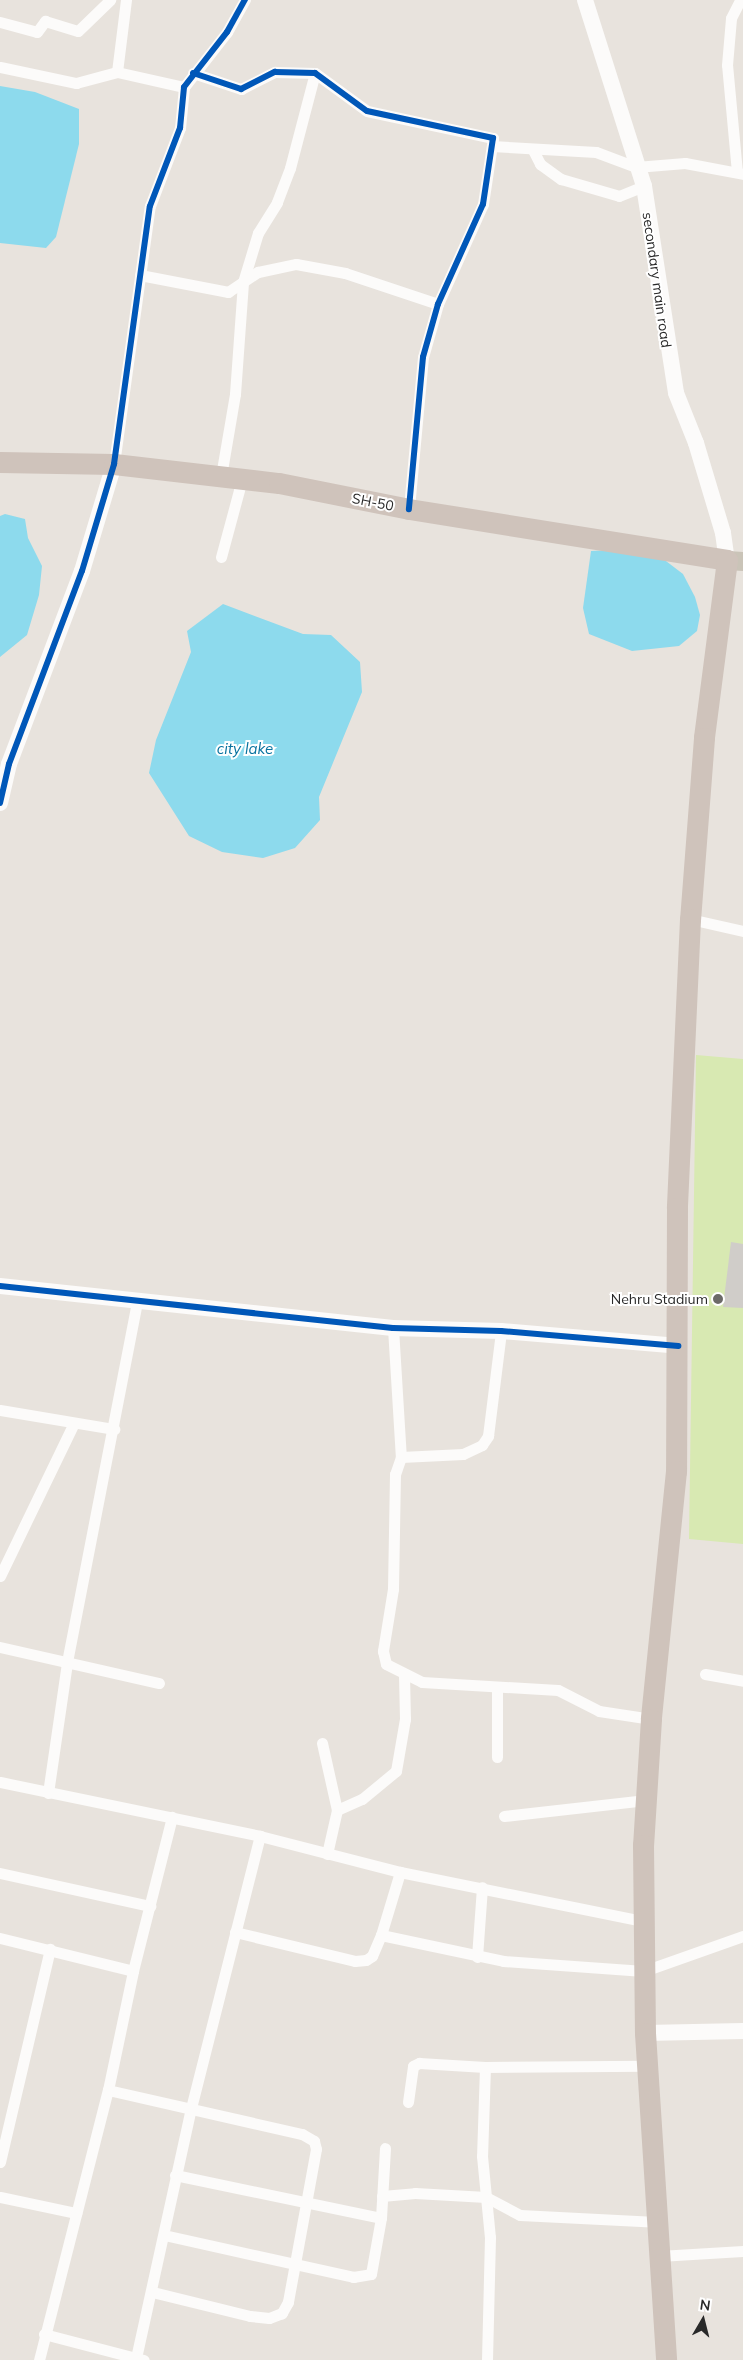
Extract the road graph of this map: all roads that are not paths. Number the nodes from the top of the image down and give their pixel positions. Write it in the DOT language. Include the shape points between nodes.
graph roads {
  1 [pos="110,0"];
  2 [pos="126,0"];
  3 [pos="245,0"];
  4 [pos="586,0"];
  5 [pos="740,0"];
  6 [pos="0,22"];
  7 [pos="0,67"];
  8 [pos="117,72"];
  9 [pos="193,73"];
  10 [pos="315,73"];
  11 [pos="184,87"];
  12 [pos="492,146"];
  13 [pos="533,150"];
  14 [pos="636,168"];
  15 [pos="740,173"];
  16 [pos="644,186"];
  17 [pos="140,275"];
  18 [pos="243,282"];
  19 [pos="438,304"];
  20 [pos="0,462"];
  21 [pos="114,464"];
  22 [pos="221,476"];
  23 [pos="242,479"];
  24 [pos="408,509"];
  25 [pos="221,557"];
  26 [pos="735,561"];
  27 [pos="5,763"];
  28 [pos="0,803"];
  29 [pos="690,919"];
  30 [pos="743,931"];
  31 [pos="0,1286"];
  32 [pos="137,1301"];
  33 [pos="393,1328"];
  34 [pos="501,1331"];
  35 [pos="678,1346"];
  36 [pos="0,1410"];
  37 [pos="73,1425"];
  38 [pos="114,1429"];
  39 [pos="401,1457"];
  40 [pos="0,1576"];
  41 [pos="0,1646"];
  42 [pos="67,1662"];
  43 [pos="404,1674"];
  44 [pos="705,1674"];
  45 [pos="743,1681"];
  46 [pos="159,1683"];
  47 [pos="498,1688"];
  48 [pos="651,1719"];
  49 [pos="322,1743"];
  50 [pos="496,1757"];
  51 [pos="0,1782"];
  52 [pos="48,1793"];
  53 [pos="646,1800"];
  54 [pos="337,1810"];
  55 [pos="504,1816"];
  56 [pos="172,1817"];
  57 [pos="260,1836"];
  58 [pos="327,1854"];
  59 [pos="400,1872"];
  60 [pos="0,1874"];
  61 [pos="482,1887"];
  62 [pos="150,1906"];
  63 [pos="643,1921"];
  64 [pos="235,1932"];
  65 [pos="382,1935"];
  66 [pos="743,1936"];
  67 [pos="0,1938"];
  68 [pos="50,1949"];
  69 [pos="477,1956"];
  70 [pos="133,1971"];
  71 [pos="644,1971"];
  72 [pos="743,2031"];
  73 [pos="645,2033"];
  74 [pos="647,2066"];
  75 [pos="485,2067"];
  76 [pos="108,2090"];
  77 [pos="408,2102"];
  78 [pos="0,2106"];
  79 [pos="12,2110"];
  80 [pos="190,2112"];
  81 [pos="385,2148"];
  82 [pos="0,2162"];
  83 [pos="176,2175"];
  84 [pos="0,2196"];
  85 [pos="382,2196"];
  86 [pos="486,2197"];
  87 [pos="307,2204"];
  88 [pos="76,2212"];
  89 [pos="381,2218"];
  90 [pos="656,2222"];
  91 [pos="164,2235"];
  92 [pos="743,2251"];
  93 [pos="659,2256"];
  94 [pos="293,2264"];
  95 [pos="152,2292"];
  96 [pos="44,2334"];
  97 [pos="140,2359"];
  98 [pos="39,2360"];
  99 [pos="487,2360"];
  100 [pos="666,2360"];
  1 -- 6 [label="street" via="78,31 45,22 37,32"];
  2 -- 8 [label="street"];
  3 -- 9 [label="street" via="228,32"];
  4 -- 14 [label="street, secondary main road"];
  5 -- 15 [label="street" via="731,18 727,65"];
  7 -- 8 [label="street" via="76,83"];
  8 -- 11 [label="street"];
  9 -- 10 [label="street" via="241,89 275,72"];
  9 -- 11 [label="street"];
  10 -- 12 [label="street" via="366,112 493,138"];
  10 -- 18 [label="street" via="290,168 277,202 258,233"];
  11 -- 17 [label="street" via="180,128 150,206"];
  12 -- 13 [label="street"];
  12 -- 19 [label="street" via="483,204"];
  13 -- 14 [label="street" via="596,152"];
  13 -- 16 [label="street" via="540,164 570,182 618,196"];
  14 -- 15 [label="street" via="685,163"];
  14 -- 16 [label="street, secondary main road"];
  16 -- 26 [label="street, secondary main road" via="676,394 696,443 723,533"];
  17 -- 18 [label="street" via="228,292"];
  17 -- 21 [label="street"];
  18 -- 19 [label="street" via="258,272 296,264 345,273"];
  18 -- 22 [label="street" via="235,394"];
  19 -- 24 [label="street" via="423,357"];
  20 -- 21 [label="highway, SH-50"];
  21 -- 22 [label="highway, SH-50"];
  21 -- 27 [label="street" via="64,621"];
  22 -- 23 [label="highway, SH-50"];
  23 -- 24 [label="highway, SH-50"];
  23 -- 25 [label="street"];
  24 -- 26 [label="highway, SH-50"];
  26 -- 29 [label="highway" via="704,738"];
  27 -- 28 [label="street"];
  29 -- 30 [label="street"];
  29 -- 35 [label="highway" via="678,1208"];
  31 -- 32 [label="street"];
  32 -- 33 [label="street"];
  32 -- 38 [label="street"];
  33 -- 34 [label="street"];
  33 -- 39 [label="street"];
  34 -- 35 [label="street"];
  34 -- 39 [label="street" via="488,1436 482,1445 463,1454"];
  35 -- 48 [label="highway" via="676,1471"];
  36 -- 37 [label="street"];
  37 -- 38 [label="street"];
  37 -- 40 [label="street"];
  38 -- 42 [label="street"];
  39 -- 43 [label="street" via="395,1474 393,1589 383,1651 386,1664"];
  41 -- 42 [label="street"];
  42 -- 46 [label="street"];
  42 -- 52 [label="street"];
  43 -- 47 [label="street" via="439,1685"];
  43 -- 54 [label="street" via="405,1719 396,1771 362,1799"];
  44 -- 45 [label="street"];
  47 -- 48 [label="street" via="558,1690 599,1711"];
  47 -- 50 [label="street"];
  48 -- 53 [label="highway"];
  49 -- 54 [label="street"];
  51 -- 52 [label="street"];
  52 -- 56 [label="street"];
  53 -- 55 [label="street"];
  53 -- 63 [label="highway"];
  54 -- 58 [label="street"];
  56 -- 57 [label="street"];
  56 -- 62 [label="street"];
  57 -- 58 [label="street"];
  57 -- 64 [label="street"];
  58 -- 59 [label="street"];
  59 -- 61 [label="street"];
  59 -- 65 [label="street"];
  60 -- 62 [label="street"];
  61 -- 63 [label="street"];
  61 -- 69 [label="street"];
  62 -- 70 [label="street"];
  63 -- 71 [label="highway"];
  64 -- 65 [label="street" via="356,1961 372,1956"];
  64 -- 80 [label="street"];
  65 -- 69 [label="street"];
  66 -- 71 [label="street"];
  67 -- 68 [label="street"];
  68 -- 70 [label="street"];
  68 -- 79 [label="street"];
  69 -- 71 [label="street"];
  70 -- 76 [label="street"];
  71 -- 73 [label="highway"];
  72 -- 73 [label="street"];
  73 -- 74 [label="highway"];
  74 -- 75 [label="street"];
  74 -- 90 [label="highway"];
  75 -- 77 [label="street" via="419,2063 413,2066"];
  75 -- 86 [label="street" via="482,2156"];
  76 -- 80 [label="street"];
  76 -- 88 [label="street"];
  78 -- 79 [label="street"];
  79 -- 82 [label="street"];
  80 -- 83 [label="street"];
  80 -- 87 [label="street" via="310,2137 316,2149"];
  81 -- 85 [label="street"];
  83 -- 87 [label="street"];
  83 -- 91 [label="street"];
  84 -- 88 [label="street"];
  85 -- 86 [label="street" via="415,2193"];
  85 -- 89 [label="street"];
  86 -- 90 [label="street" via="520,2215"];
  86 -- 99 [label="street" via="490,2237"];
  87 -- 89 [label="street"];
  87 -- 94 [label="street"];
  88 -- 96 [label="street"];
  89 -- 94 [label="street" via="372,2274 353,2276"];
  90 -- 93 [label="highway"];
  91 -- 94 [label="street"];
  91 -- 95 [label="street"];
  92 -- 93 [label="street"];
  93 -- 100 [label="highway"];
  94 -- 95 [label="street" via="288,2302 282,2313 269,2318"];
  95 -- 97 [label="street"];
  96 -- 97 [label="street"];
  96 -- 98 [label="street"];
}
